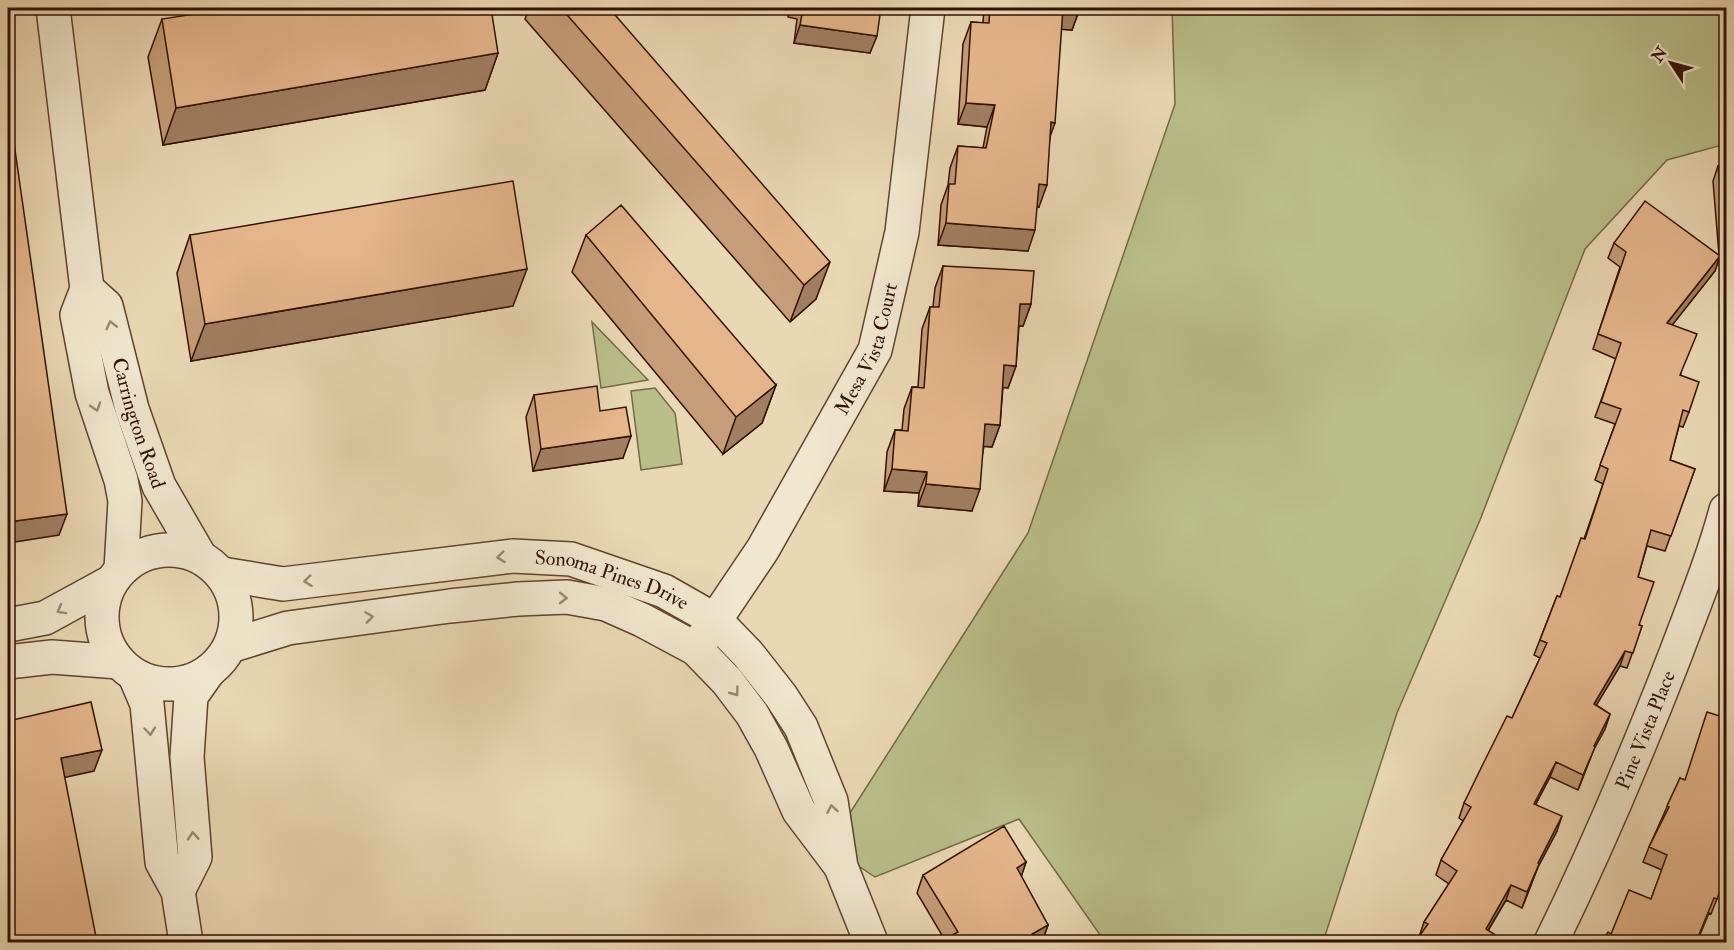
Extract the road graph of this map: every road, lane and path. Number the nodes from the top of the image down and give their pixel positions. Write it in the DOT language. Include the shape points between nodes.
graph roads {
  1 [pos="53,8"];
  2 [pos="927,8"];
  3 [pos="87,289"];
  4 [pos="1726,510"];
  5 [pos="210,565"];
  6 [pos="116,575"];
  7 [pos="715,620"];
  8 [pos="8,625"];
  9 [pos="230,646"];
  10 [pos="696,649"];
  11 [pos="8,662"];
  12 [pos="127,669"];
  13 [pos="208,672"];
  14 [pos="841,867"];
  15 [pos="178,891"];
  16 [pos="186,942"];
  17 [pos="871,942"];
  18 [pos="1551,942"];
  1 -- 3 [label="street, Carrington Road"];
  2 -- 7 [label="street, Mesa Vista Court" via="902,232 875,350 763,549"];
  5 -- 3 [label="street, Carrington Road, one-way" via="159,486 132,409 106,306"];
  3 -- 6 [label="street, Carrington Road, one-way" via="77,315 92,393 125,501"];
  4 -- 18 [label="street, Pine Vista Place" via="1716,547 1647,728 1602,837"];
  5 -- 6 [label="street" via="178,549 158,549 138,556"];
  7 -- 5 [label="street, Sonoma Pines Drive, one-way" via="664,591 571,559 513,556 283,584"];
  5 -- 9 [label="street" via="231,591 236,609 236,628"];
  6 -- 8 [label="street, one-way" via="45,618"];
  6 -- 12 [label="street" via="103,602 101,624 107,644"];
  7 -- 10 [label="street, Mesa Vista Court"];
  14 -- 7 [label="street, Sonoma Pines Drive, one-way" via="831,801 801,727 748,654"];
  9 -- 10 [label="street, Sonoma Pines Drive, one-way" via="288,628 450,606 567,597 606,604"];
  9 -- 13 [label="street"];
  10 -- 14 [label="street, Sonoma Pines Drive, one-way" via="752,714 799,811"];
  11 -- 12 [label="street" via="52,657"];
  12 -- 13 [label="street" via="153,683 172,684"];
  12 -- 15 [label="street, one-way" via="147,704 162,862"];
  15 -- 13 [label="street, one-way" via="195,857 187,757 191,696"];
  14 -- 17 [label="street, Sonoma Pines Drive"];
  15 -- 16 [label="street"];
}
